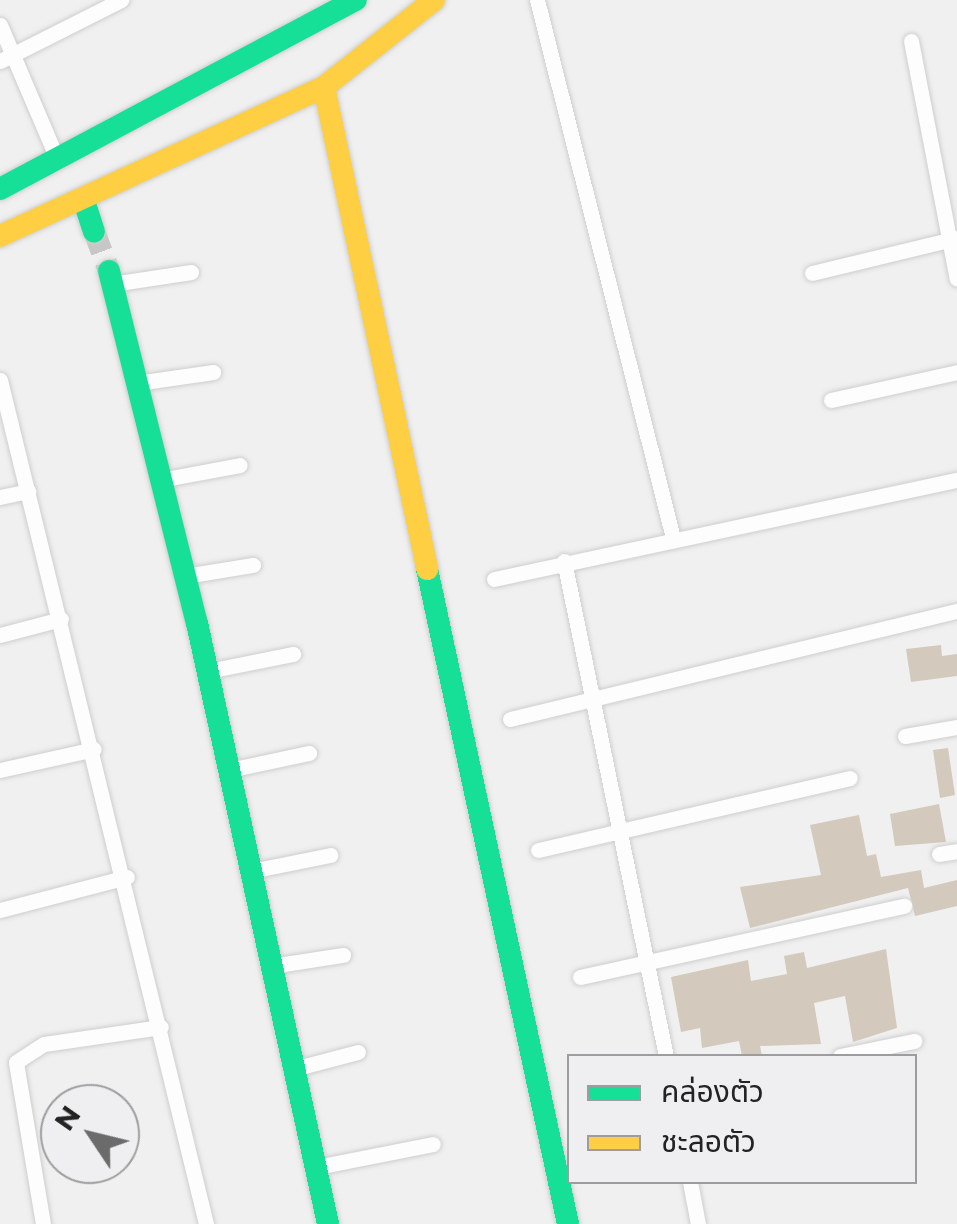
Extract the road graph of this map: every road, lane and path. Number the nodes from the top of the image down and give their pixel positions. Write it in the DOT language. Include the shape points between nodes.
graph roads {
  1 [pos="120,0"];
  2 [pos="356,0"];
  3 [pos="434,0"];
  4 [pos="536,0"];
  5 [pos="0,25"];
  6 [pos="911,41"];
  7 [pos="7,58"];
  8 [pos="324,87"];
  9 [pos="58,161"];
  10 [pos="0,189"];
  11 [pos="84,201"];
  12 [pos="94,232"];
  13 [pos="0,236"];
  14 [pos="952,239"];
  15 [pos="191,272"];
  16 [pos="812,273"];
  17 [pos="111,277"];
  18 [pos="957,279"];
  19 [pos="214,372"];
  20 [pos="957,372"];
  21 [pos="0,380"];
  22 [pos="136,384"];
  23 [pos="831,400"];
  24 [pos="240,464"];
  25 [pos="160,480"];
  26 [pos="957,480"];
  27 [pos="28,491"];
  28 [pos="0,498"];
  29 [pos="673,538"];
  30 [pos="564,561"];
  31 [pos="254,566"];
  32 [pos="185,576"];
  33 [pos="494,579"];
  34 [pos="957,611"];
  35 [pos="61,619"];
  36 [pos="0,635"];
  37 [pos="293,654"];
  38 [pos="208,671"];
  39 [pos="596,702"];
  40 [pos="510,719"];
  41 [pos="957,727"];
  42 [pos="905,736"];
  43 [pos="94,749"];
  44 [pos="309,753"];
  45 [pos="0,770"];
  46 [pos="229,770"];
  47 [pos="850,778"];
  48 [pos="622,830"];
  49 [pos="538,850"];
  50 [pos="957,851"];
  51 [pos="938,854"];
  52 [pos="330,855"];
  53 [pos="251,872"];
  54 [pos="127,877"];
  55 [pos="904,906"];
  56 [pos="0,910"];
  57 [pos="343,955"];
  58 [pos="644,959"];
  59 [pos="271,966"];
  60 [pos="580,977"];
  61 [pos="161,1027"];
  62 [pos="914,1040"];
  63 [pos="358,1052"];
  64 [pos="666,1054"];
  65 [pos="849,1054"];
  66 [pos="297,1068"];
  67 [pos="432,1144"];
  68 [pos="317,1168"];
  69 [pos="690,1184"];
  70 [pos="43,1224"];
  71 [pos="206,1224"];
  72 [pos="328,1224"];
  73 [pos="568,1224"];
  74 [pos="698,1224"];
  1 -- 7 [label="street"];
  2 -- 9 [label="street"];
  3 -- 8 [label="street"];
  4 -- 29 [label="street"];
  5 -- 7 [label="street"];
  6 -- 14 [label="street"];
  7 -- 9 [label="street"];
  8 -- 11 [label="street"];
  8 -- 73 [label="street"];
  9 -- 10 [label="street"];
  11 -- 12 [label="street"];
  11 -- 13 [label="street"];
  14 -- 16 [label="street"];
  14 -- 18 [label="street"];
  15 -- 17 [label="street"];
  17 -- 22 [label="street"];
  19 -- 22 [label="street"];
  20 -- 23 [label="street"];
  21 -- 27 [label="street"];
  22 -- 25 [label="street"];
  24 -- 25 [label="street"];
  25 -- 32 [label="street"];
  26 -- 29 [label="street"];
  27 -- 28 [label="street"];
  27 -- 35 [label="street"];
  29 -- 30 [label="street"];
  30 -- 33 [label="street"];
  30 -- 39 [label="street"];
  31 -- 32 [label="street"];
  32 -- 38 [label="street"];
  34 -- 39 [label="street"];
  35 -- 36 [label="street"];
  35 -- 43 [label="street"];
  37 -- 38 [label="street"];
  38 -- 46 [label="street"];
  39 -- 40 [label="street"];
  39 -- 48 [label="street"];
  41 -- 42 [label="street"];
  43 -- 45 [label="street"];
  43 -- 54 [label="street"];
  44 -- 46 [label="street"];
  46 -- 53 [label="street"];
  47 -- 48 [label="street"];
  48 -- 49 [label="street"];
  48 -- 58 [label="street"];
  50 -- 51 [label="street"];
  52 -- 53 [label="street"];
  53 -- 59 [label="street"];
  54 -- 56 [label="street"];
  54 -- 61 [label="street"];
  55 -- 58 [label="street"];
  57 -- 59 [label="street"];
  58 -- 60 [label="street"];
  58 -- 64 [label="street"];
  59 -- 66 [label="street"];
  61 -- 70 [label="street" via="44,1044 16,1062"];
  61 -- 71 [label="street"];
  62 -- 65 [label="street"];
  63 -- 66 [label="street"];
  66 -- 68 [label="street"];
  67 -- 68 [label="street"];
  68 -- 72 [label="street"];
  69 -- 74 [label="street"];
}
